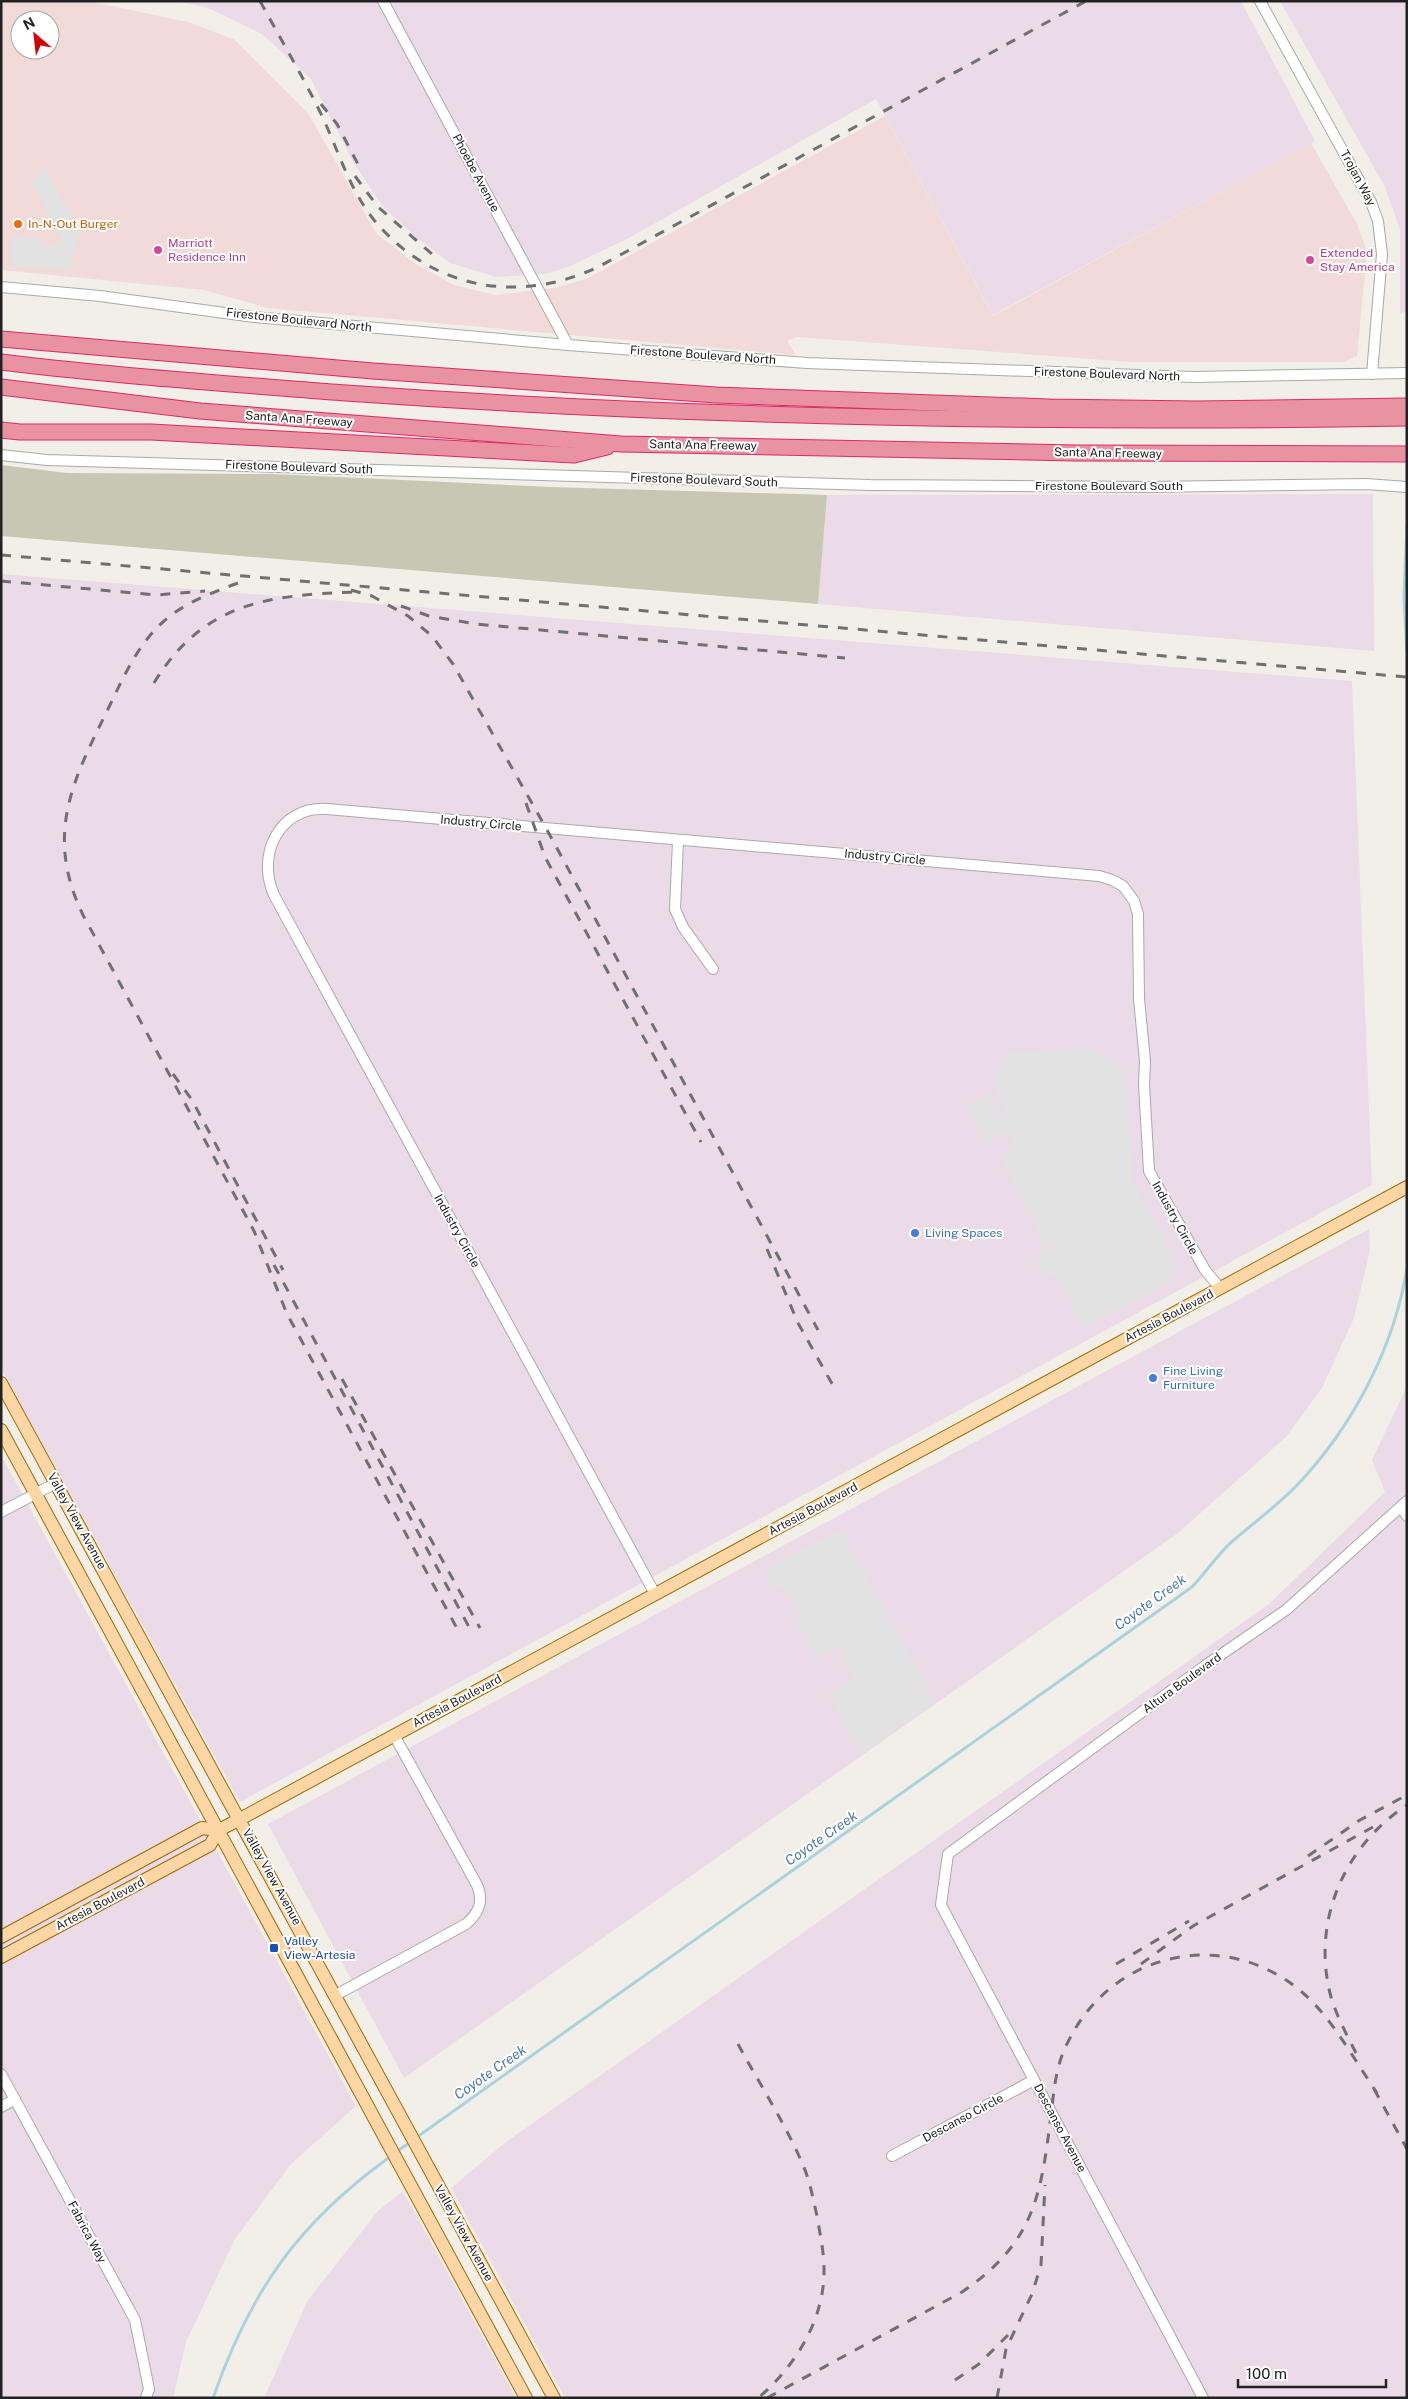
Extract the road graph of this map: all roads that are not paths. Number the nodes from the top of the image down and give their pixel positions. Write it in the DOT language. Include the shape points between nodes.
graph roads {
  1 [pos="383,1"];
  2 [pos="1260,1"];
  3 [pos="1,287"];
  4 [pos="3,338"];
  5 [pos="568,345"];
  6 [pos="1,362"];
  7 [pos="1407,373"];
  8 [pos="1372,374"];
  9 [pos="1,387"];
  10 [pos="1407,406"];
  11 [pos="1369,413"];
  12 [pos="1407,418"];
  13 [pos="1,430"];
  14 [pos="621,444"];
  15 [pos="1407,454"];
  16 [pos="1,455"];
  17 [pos="1382,455"];
  18 [pos="1407,462"];
  19 [pos="1407,487"];
  20 [pos="678,841"];
  21 [pos="713,969"];
  22 [pos="1407,1188"];
  23 [pos="1220,1288"];
  24 [pos="1,1383"];
  25 [pos="1,1430"];
  26 [pos="56,1483"];
  27 [pos="36,1494"];
  28 [pos="1404,1504"];
  29 [pos="1,1512"];
  30 [pos="1407,1516"];
  31 [pos="655,1594"];
  32 [pos="142,1642"];
  33 [pos="123,1654"];
  34 [pos="394,1735"];
  35 [pos="240,1819"];
  36 [pos="219,1830"];
  37 [pos="948,1854"];
  38 [pos="1,1937"];
  39 [pos="1,1957"];
  40 [pos="336,1995"];
  41 [pos="1,2074"];
  42 [pos="1034,2080"];
  43 [pos="15,2099"];
  44 [pos="1,2107"];
  45 [pos="892,2156"];
  46 [pos="146,2398"];
  47 [pos="526,2398"];
  48 [pos="554,2398"];
  49 [pos="1204,2398"];
  1 -- 5 [label="street, Phoebe Avenue"];
  2 -- 8 [label="street, Trojan Way" via="1371,202 1378,221 1382,254"];
  3 -- 5 [label="street, Firestone Boulevard North" via="100,296 254,317"];
  4 -- 11 [label="highway" via="373,371 716,395 1049,407"];
  5 -- 8 [label="street, Firestone Boulevard North" via="807,363 1035,372 1194,377"];
  6 -- 11 [label="highway" via="230,384 516,405 776,415 1058,421"];
  7 -- 8 [label="street, Firestone Boulevard North"];
  9 -- 14 [label="highway, Santa Ana Freeway" via="200,411"];
  10 -- 11 [label="highway"];
  11 -- 12 [label="highway"];
  13 -- 14 [label="highway" via="160,433 574,455"];
  14 -- 17 [label="highway, Santa Ana Freeway" via="1066,453"];
  15 -- 17 [label="highway, Santa Ana Freeway"];
  16 -- 19 [label="street, Firestone Boulevard South" via="57,460 870,485"];
  17 -- 18 [label="highway"];
  20 -- 21 [label="street" via="675,908 683,927"];
  20 -- 23 [label="street, Industry Circle" via="1099,876 1123,886 1134,901 1138,914 1138,999 1149,1171 1205,1270"];
  20 -- 31 [label="street, Industry Circle" via="320,809 298,815 285,825 272,841 267,861 268,880 274,896"];
  22 -- 23 [label="main road, Artesia Boulevard"];
  23 -- 31 [label="main road, Artesia Boulevard"];
  24 -- 26 [label="main road, Valley View Avenue"];
  25 -- 27 [label="main road, Valley View Avenue"];
  26 -- 27 [label="street"];
  26 -- 32 [label="main road, Valley View Avenue"];
  27 -- 29 [label="street"];
  27 -- 33 [label="main road, Valley View Avenue"];
  28 -- 30 [label="street"];
  28 -- 37 [label="street, Altura Boulevard" via="1286,1610"];
  31 -- 34 [label="main road, Artesia Boulevard"];
  32 -- 33 [label="main road"];
  32 -- 35 [label="main road, Valley View Avenue"];
  33 -- 36 [label="main road, Valley View Avenue"];
  34 -- 35 [label="main road, Artesia Boulevard"];
  34 -- 40 [label="street" via="477,1885 481,1895 479,1910 466,1924"];
  35 -- 36 [label="main road, Artesia Boulevard"];
  35 -- 40 [label="main road, Valley View Avenue"];
  36 -- 38 [label="main road, Artesia Boulevard" via="202,1828"];
  36 -- 39 [label="main road, Artesia Boulevard" via="210,1845"];
  36 -- 47 [label="main road, Valley View Avenue"];
  37 -- 42 [label="street, Descanso Avenue" via="941,1905"];
  40 -- 48 [label="main road, Valley View Avenue"];
  41 -- 43 [label="street, Fabrica Way"];
  42 -- 45 [label="street, Descanso Circle"];
  42 -- 49 [label="street, Descanso Avenue"];
  43 -- 44 [label="street"];
  43 -- 46 [label="street, Fabrica Way" via="135,2320 149,2389"];
}
